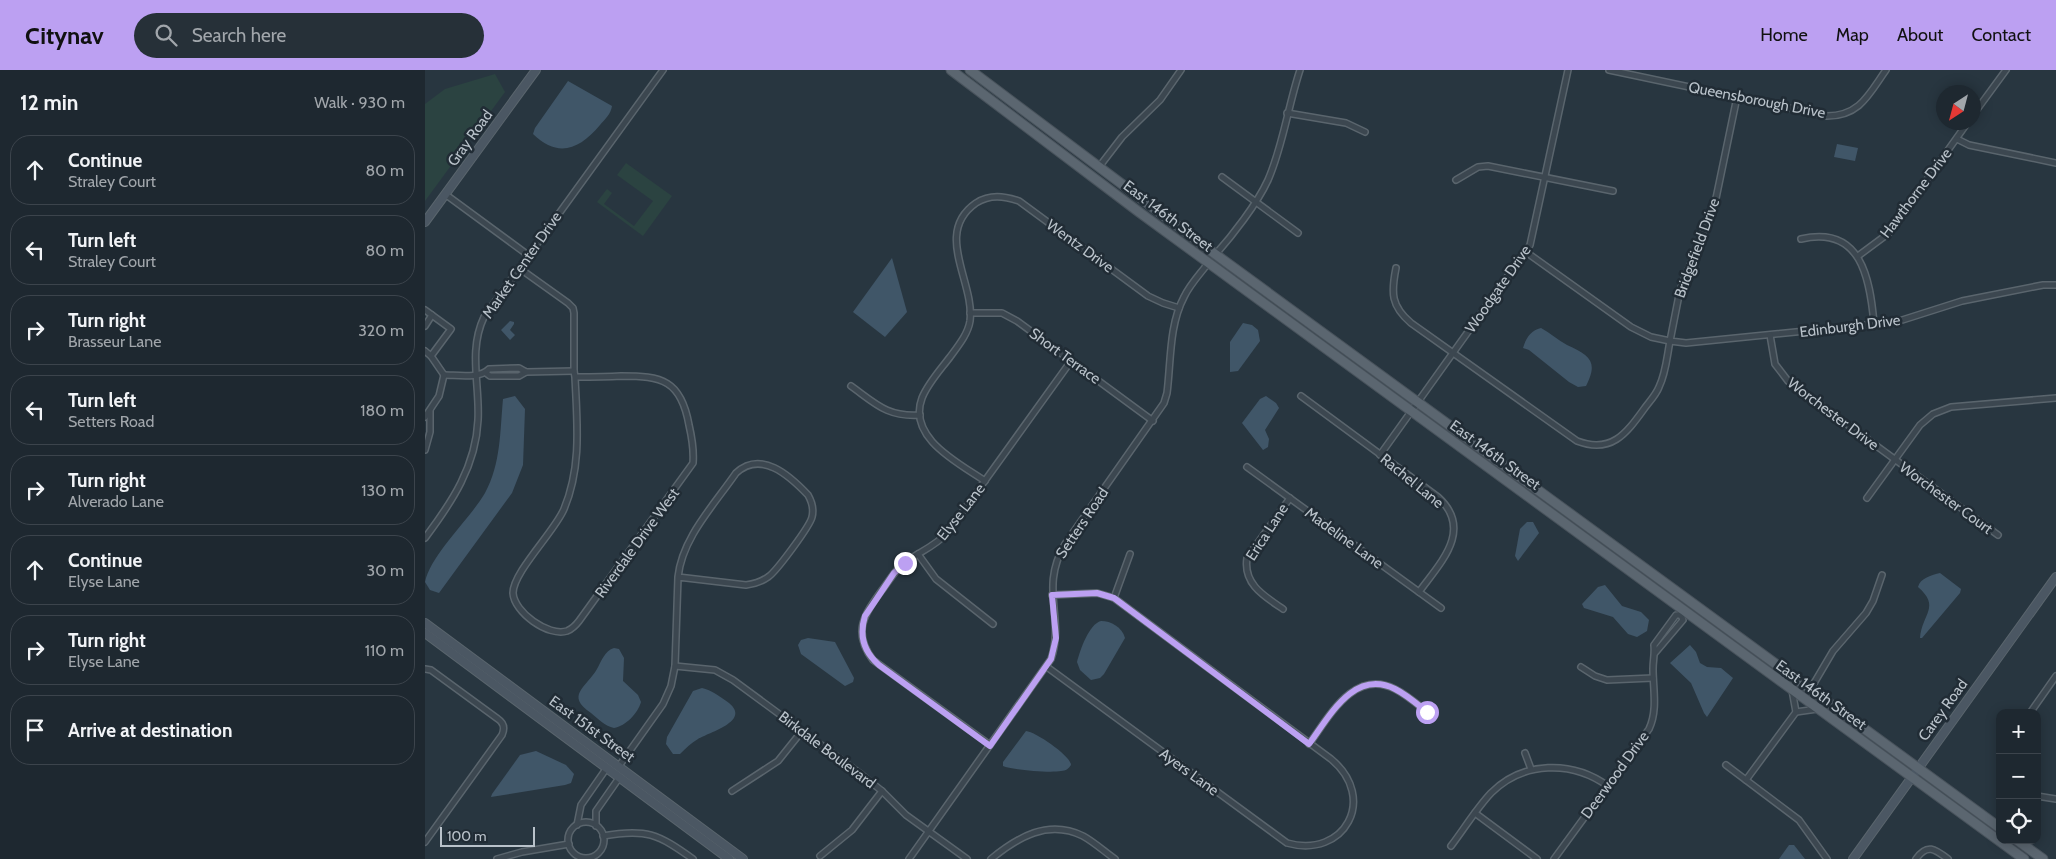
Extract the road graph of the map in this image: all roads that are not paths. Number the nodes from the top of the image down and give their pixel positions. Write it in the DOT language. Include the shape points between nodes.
graph roads {
  1 [pos="536,70"];
  2 [pos="663,70"];
  3 [pos="951,70"];
  4 [pos="970,70"];
  5 [pos="1181,70"];
  6 [pos="1300,70"];
  7 [pos="1568,70"];
  8 [pos="1609,70"];
  9 [pos="1886,70"];
  10 [pos="2006,70"];
  11 [pos="1737,97"];
  12 [pos="1981,104"];
  13 [pos="1287,113"];
  14 [pos="1963,130"];
  15 [pos="1365,132"];
  16 [pos="1957,139"];
  17 [pos="2056,163"];
  18 [pos="1099,167"];
  19 [pos="1222,177"];
  20 [pos="1545,177"];
  21 [pos="1456,180"];
  22 [pos="1613,191"];
  23 [pos="445,194"];
  24 [pos="1255,202"];
  25 [pos="425,222"];
  26 [pos="1297,233"];
  27 [pos="1801,239"];
  28 [pos="1526,252"];
  29 [pos="528,255"];
  30 [pos="1858,256"];
  31 [pos="1212,258"];
  32 [pos="519,268"];
  33 [pos="1397,268"];
  34 [pos="2056,286"];
  35 [pos="1179,308"];
  36 [pos="425,310"];
  37 [pos="970,312"];
  38 [pos="432,316"];
  39 [pos="1874,324"];
  40 [pos="425,326"];
  41 [pos="1770,336"];
  42 [pos="1670,341"];
  43 [pos="425,351"];
  44 [pos="1453,353"];
  45 [pos="431,356"];
  46 [pos="1071,361"];
  47 [pos="574,374"];
  48 [pos="444,375"];
  49 [pos="476,375"];
  50 [pos="851,386"];
  51 [pos="1301,396"];
  52 [pos="2056,398"];
  53 [pos="1415,406"];
  54 [pos="430,410"];
  55 [pos="920,415"];
  56 [pos="425,417"];
  57 [pos="1153,421"];
  58 [pos="425,450"];
  59 [pos="1380,454"];
  60 [pos="1895,460"];
  61 [pos="1247,466"];
  62 [pos="985,481"];
  63 [pos="1289,498"];
  64 [pos="1867,498"];
  65 [pos="1998,536"];
  66 [pos="425,538"];
  67 [pos="918,554"];
  68 [pos="1130,554"];
  69 [pos="1882,575"];
  70 [pos="2056,577"];
  71 [pos="678,578"];
  72 [pos="1419,592"];
  73 [pos="1052,595"];
  74 [pos="1114,598"];
  75 [pos="1691,602"];
  76 [pos="1441,608"];
  77 [pos="1283,609"];
  78 [pos="1683,613"];
  79 [pos="425,623"];
  80 [pos="993,624"];
  81 [pos="425,633"];
  82 [pos="1655,653"];
  83 [pos="675,666"];
  84 [pos="1047,667"];
  85 [pos="1581,667"];
  86 [pos="425,669"];
  87 [pos="2056,676"];
  88 [pos="1653,678"];
  89 [pos="1792,690"];
  90 [pos="1810,690"];
  91 [pos="1817,709"];
  92 [pos="2033,709"];
  93 [pos="1427,712"];
  94 [pos="1796,712"];
  95 [pos="802,731"];
  96 [pos="1309,744"];
  97 [pos="990,746"];
  98 [pos="1525,753"];
  99 [pos="1726,765"];
  100 [pos="619,766"];
  101 [pos="607,769"];
  102 [pos="1531,769"];
  103 [pos="1918,769"];
  104 [pos="619,778"];
  105 [pos="1912,778"];
  106 [pos="1747,780"];
  107 [pos="1608,786"];
  108 [pos="732,791"];
  109 [pos="882,791"];
  110 [pos="2041,797"];
  111 [pos="2056,799"];
  112 [pos="1475,813"];
  113 [pos="1996,825"];
  114 [pos="577,826"];
  115 [pos="597,826"];
  116 [pos="929,831"];
  117 [pos="603,836"];
  118 [pos="425,842"];
  119 [pos="569,844"];
  120 [pos="2022,844"];
  121 [pos="1451,846"];
  122 [pos="820,856"];
  123 [pos="497,859"];
  124 [pos="693,859"];
  125 [pos="729,859"];
  126 [pos="743,859"];
  127 [pos="909,859"];
  128 [pos="967,859"];
  129 [pos="991,859"];
  130 [pos="1115,859"];
  131 [pos="1537,859"];
  132 [pos="1554,859"];
  133 [pos="1827,859"];
  134 [pos="1853,859"];
  135 [pos="1916,859"];
  136 [pos="1948,859"];
  137 [pos="2024,859"];
  138 [pos="2043,859"];
  1 -- 23 [label="street, Gray Road"];
  2 -- 29 [label="street, Market Center Drive"];
  3 -- 31 [label="main road, East 146th Street"];
  4 -- 18 [label="main road, East 146th Street"];
  5 -- 18 [label="street" via="1156,105 1121,137"];
  6 -- 13 [label="street, Setters Road"];
  7 -- 20 [label="street, Woodgate Drive"];
  8 -- 11 [label="street, Queensborough Drive"];
  9 -- 11 [label="street, Queensborough Drive" via="1860,105 1838,116"];
  10 -- 12 [label="street"];
  11 -- 42 [label="street, Bridgefield Drive" via="1715,203 1680,290"];
  13 -- 15 [label="street" via="1347,123"];
  13 -- 24 [label="street, Setters Road" via="1274,163"];
  14 -- 16 [label="street, Hawthorne Drive"];
  16 -- 17 [label="street" via="1969,145"];
  16 -- 30 [label="street, Hawthorne Drive" via="1889,233"];
  18 -- 31 [label="main road, East 146th Street"];
  19 -- 24 [label="street"];
  20 -- 21 [label="street" via="1478,166"];
  20 -- 22 [label="street"];
  20 -- 28 [label="street, Woodgate Drive" via="1533,237"];
  23 -- 25 [label="street, Gray Road"];
  23 -- 29 [label="street"];
  24 -- 26 [label="street"];
  24 -- 31 [label="street, Setters Road"];
  27 -- 30 [label="street" via="1815,236 1832,238"];
  28 -- 42 [label="street, Edinburgh Drive" via="1631,327 1651,337"];
  28 -- 44 [label="street, Woodgate Drive"];
  29 -- 32 [label="street, Market Center Drive"];
  30 -- 39 [label="street" via="1868,280"];
  31 -- 35 [label="street, Setters Road" via="1185,294"];
  31 -- 53 [label="main road, East 146th Street"];
  32 -- 47 [label="street" via="573,308"];
  32 -- 49 [label="street, Market Center Drive" via="480,326"];
  33 -- 44 [label="street, Bridgefield Drive" via="1393,292 1399,311"];
  34 -- 39 [label="street, Edinburgh Drive" via="2043,285 1962,300 1896,322"];
  35 -- 37 [label="street, Wentz Drive" via="1148,296 1019,202 1001,196 978,202 963,216 956,234"];
  35 -- 57 [label="street, Setters Road" via="1167,393"];
  36 -- 38 [label="street"];
  37 -- 46 [label="street, Short Terrace" via="990,311 1009,316"];
  37 -- 55 [label="street" via="966,332 922,397"];
  38 -- 40 [label="street"];
  38 -- 45 [label="street" via="451,329"];
  39 -- 41 [label="street, Edinburgh Drive"];
  41 -- 42 [label="street, Edinburgh Drive" via="1686,343"];
  41 -- 60 [label="street, Worchester Drive" via="1775,364 1783,376"];
  42 -- 44 [label="street, Bridgefield Drive" via="1659,389 1627,432 1613,442 1599,445 1571,438"];
  43 -- 45 [label="street"];
  44 -- 53 [label="street, Woodgate Drive"];
  45 -- 48 [label="street"];
  46 -- 57 [label="street, Short Terrace"];
  46 -- 62 [label="street, Elyse Lane"];
  47 -- 47 [label="street, Riverdale Drive West" via="577,449 572,486 561,516 518,579 513,592 521,612 548,630 567,631 579,621 693,463 694,449 684,404 664,381 647,376"];
  47 -- 49 [label="street"];
  48 -- 49 [label="street"];
  48 -- 54 [label="street" via="439,396"];
  49 -- 66 [label="street, Market Center Drive" via="478,421 469,468"];
  50 -- 55 [label="street" via="890,412 901,416"];
  51 -- 59 [label="street, Rachel Lane"];
  52 -- 60 [label="street" via="1941,410 1920,425"];
  53 -- 59 [label="street, Woodgate Drive"];
  53 -- 75 [label="main road, East 146th Street"];
  53 -- 78 [label="main road, East 146th Street"];
  54 -- 56 [label="street"];
  54 -- 58 [label="street" via="430,432"];
  55 -- 62 [label="street" via="931,441"];
  57 -- 73 [label="street, Setters Road" via="1060,552 1053,573"];
  59 -- 72 [label="street, Rachel Lane" via="1444,503 1452,519 1453,536 1449,550"];
  60 -- 64 [label="street"];
  60 -- 65 [label="street, Worchester Court"];
  61 -- 63 [label="street, Madeline Lane"];
  62 -- 67 [label="street, Elyse Lane" via="945,536"];
  63 -- 72 [label="street, Madeline Lane"];
  63 -- 77 [label="street, Erica Lane" via="1247,558 1246,565 1253,586"];
  67 -- 80 [label="street" via="937,579"];
  67 -- 97 [label="street, Elyse Lane" via="894,573 867,611 862,624 868,654 893,676"];
  68 -- 74 [label="street"];
  69 -- 90 [label="street" via="1866,613 1833,651"];
  70 -- 103 [label="street, Carey Road"];
  71 -- 71 [label="street" via="682,554 691,537 743,467 759,463 769,465 809,495 812,519 769,577 754,584"];
  71 -- 83 [label="street"];
  72 -- 76 [label="street, Madeline Lane"];
  73 -- 74 [label="street" via="1097,593"];
  73 -- 84 [label="street, Setters Road" via="1055,644"];
  74 -- 96 [label="street"];
  75 -- 78 [label="street"];
  75 -- 90 [label="main road, East 146th Street"];
  78 -- 82 [label="street" via="1683,620"];
  78 -- 82 [label="street, Deerwood Drive" via="1676,615 1654,645"];
  78 -- 89 [label="main road, East 146th Street"];
  79 -- 100 [label="street, East 151st Street"];
  81 -- 101 [label="street, East 151st Street"];
  82 -- 88 [label="street, Deerwood Drive"];
  83 -- 95 [label="street, Birkdale Boulevard" via="705,668 724,674"];
  83 -- 100 [label="street" via="663,704"];
  84 -- 96 [label="street, Ayers Lane" via="1287,843 1312,847 1326,843 1348,823 1353,795 1351,784 1340,767"];
  84 -- 97 [label="street, Setters Road"];
  85 -- 88 [label="street" via="1607,680"];
  86 -- 118 [label="street" via="431,670 503,722 504,728"];
  87 -- 92 [label="street"];
  88 -- 107 [label="street, Deerwood Drive" via="1655,709 1651,724"];
  89 -- 91 [label="main road, East 146th Street"];
  89 -- 94 [label="street"];
  90 -- 103 [label="main road, East 146th Street"];
  91 -- 94 [label="street"];
  91 -- 105 [label="main road, East 146th Street"];
  93 -- 96 [label="street" via="1387,686 1363,686 1342,699"];
  94 -- 106 [label="street"];
  95 -- 108 [label="street" via="778,761"];
  95 -- 109 [label="street, Birkdale Boulevard"];
  97 -- 116 [label="street, Setters Road"];
  98 -- 102 [label="street"];
  99 -- 106 [label="street"];
  100 -- 126 [label="street, East 151st Street"];
  101 -- 104 [label="street, East 151st Street"];
  101 -- 114 [label="street" via="583,800"];
  102 -- 107 [label="street" via="1576,770 1592,775"];
  102 -- 112 [label="street" via="1502,783"];
  103 -- 105 [label="street, Carey Road"];
  103 -- 113 [label="main road, East 146th Street"];
  104 -- 115 [label="street" via="596,811"];
  104 -- 125 [label="street, East 151st Street"];
  105 -- 134 [label="street, Carey Road"];
  105 -- 137 [label="main road, East 146th Street"];
  106 -- 133 [label="street" via="1799,820"];
  107 -- 132 [label="street, Deerwood Drive"];
  109 -- 116 [label="street, Birkdale Boulevard"];
  109 -- 122 [label="street" via="852,830"];
  110 -- 111 [label="street"];
  112 -- 121 [label="street"];
  112 -- 131 [label="street"];
  114 -- 115 [label="street" via="587,823"];
  114 -- 119 [label="street" via="571,832"];
  115 -- 117 [label="street"];
  116 -- 127 [label="street, Setters Road"];
  116 -- 128 [label="street, Birkdale Boulevard"];
  117 -- 119 [label="street" via="603,847 590,858 579,856"];
  117 -- 124 [label="street" via="635,832 654,835"];
  119 -- 123 [label="street"];
  120 -- 138 [label="main road"];
  129 -- 130 [label="street" via="1027,834 1054,829 1083,836"];
  135 -- 136 [label="street" via="1930,849"];
}
